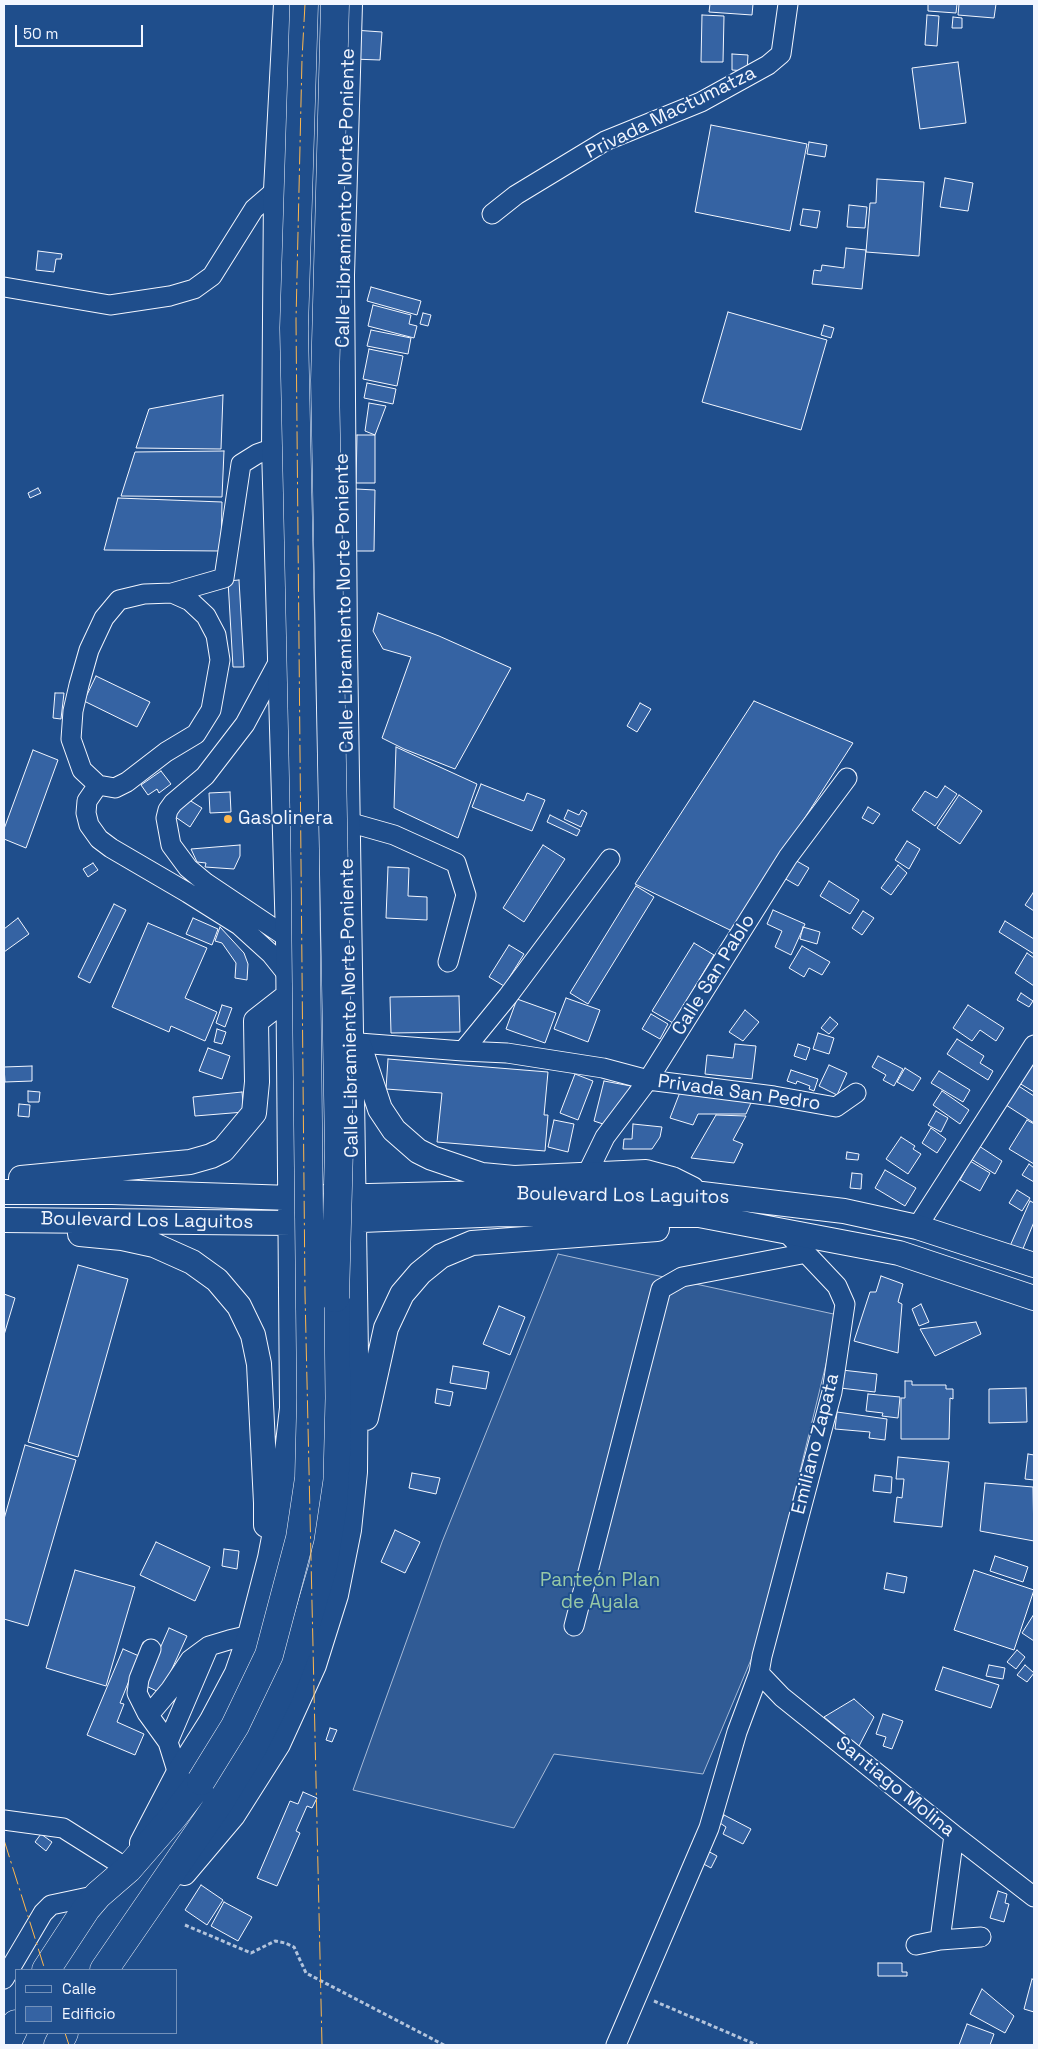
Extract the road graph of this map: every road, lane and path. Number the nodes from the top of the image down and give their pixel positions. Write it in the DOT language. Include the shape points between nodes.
graph roads {
  1 [pos="286,4"];
  2 [pos="304,4"];
  3 [pos="335,4"];
  4 [pos="350,4"];
  5 [pos="788,4"];
  6 [pos="276,190"];
  7 [pos="492,214"];
  8 [pos="4,287"];
  9 [pos="274,448"];
  10 [pos="172,593"];
  11 [pos="281,658"];
  12 [pos="847,778"];
  13 [pos="98,784"];
  14 [pos="348,822"];
  15 [pos="610,859"];
  16 [pos="288,938"];
  17 [pos="448,962"];
  18 [pos="288,985"];
  19 [pos="350,1014"];
  20 [pos="359,1043"];
  21 [pos="1034,1045"];
  22 [pos="463,1052"];
  23 [pos="648,1080"];
  24 [pos="856,1093"];
  25 [pos="586,1176"];
  26 [pos="4,1180"];
  27 [pos="4,1192"];
  28 [pos="291,1198"];
  29 [pos="701,1205"];
  30 [pos="353,1209"];
  31 [pos="4,1220"];
  32 [pos="291,1223"];
  33 [pos="4,1227"];
  34 [pos="917,1227"];
  35 [pos="786,1232"];
  36 [pos="807,1252"];
  37 [pos="1034,1265"];
  38 [pos="1034,1298"];
  39 [pos="355,1472"];
  40 [pos="270,1558"];
  41 [pos="574,1626"];
  42 [pos="250,1635"];
  43 [pos="209,1646"];
  44 [pos="151,1650"];
  45 [pos="759,1673"];
  46 [pos="147,1713"];
  47 [pos="168,1742"];
  48 [pos="190,1778"];
  49 [pos="4,1820"];
  50 [pos="954,1835"];
  51 [pos="128,1869"];
  52 [pos="98,1895"];
  53 [pos="1034,1897"];
  54 [pos="185,1925"];
  55 [pos="981,1937"];
  56 [pos="940,1940"];
  57 [pos="122,1944"];
  58 [pos="916,1945"];
  59 [pos="47,1969"];
  60 [pos="105,1969"];
  61 [pos="4,1979"];
  62 [pos="637,1994"];
  63 [pos="15,2026"];
  64 [pos="6,2045"];
  65 [pos="444,2045"];
  66 [pos="616,2045"];
  67 [pos="757,2045"];
  1 -- 6 [label="main road"];
  2 -- 48 [label="highway, bridge" via="294,328 306,869 309,1478 300,1538 269,1655 235,1726"];
  3 -- 57 [label="highway, Calle Libramiento Norte Poniente, bridge" via="325,380 339,1148 335,1298 337,1438 333,1504 322,1567 304,1631 279,1695 221,1800"];
  4 -- 14 [label="main road, Calle Libramiento Norte Poniente" via="342,275"];
  5 -- 7 [label="street, Privada Mactumatza" via="781,54 768,66 702,102 606,141 516,195"];
  6 -- 8 [label="street" via="254,209 212,276 194,289 110,305"];
  6 -- 9 [label="main road"];
  9 -- 10 [label="street" via="241,464 224,578"];
  9 -- 11 [label="main road"];
  10 -- 13 [label="street" via="144,594 119,600 104,618 89,650 73,711 71,738 82,770"];
  10 -- 13 [label="street" via="190,601 206,616 216,635 220,660 211,710 196,734 127,782 115,788"];
  11 -- 16 [label="main road"];
  11 -- 16 [label="street" via="245,724 205,776 173,803 166,818 171,845 188,868"];
  12 -- 23 [label="street, Calle San Pablo" via="788,857"];
  13 -- 18 [label="street" via="87,802 86,813 89,825 99,839 239,924 271,954"];
  14 -- 17 [label="street" via="394,835 456,862 466,895"];
  14 -- 19 [label="main road, Calle Libramiento Norte Poniente"];
  15 -- 22 [label="street"];
  16 -- 18 [label="main road"];
  18 -- 26 [label="main road" via="256,1021 254,1113 223,1150 190,1162"];
  18 -- 28 [label="main road"];
  19 -- 20 [label="main road"];
  19 -- 30 [label="main road, Calle Libramiento Norte Poniente"];
  20 -- 22 [label="street, Privada San Pedro"];
  20 -- 25 [label="main road" via="380,1109 394,1130 418,1151 458,1169 482,1175 514,1178"];
  21 -- 34 [label="street"];
  22 -- 23 [label="street, Privada San Pedro" via="507,1053 604,1068"];
  23 -- 24 [label="street, Privada San Pedro" via="836,1107"];
  23 -- 25 [label="street, Calle San Pablo" via="605,1137"];
  25 -- 29 [label="main road" via="646,1172 672,1179"];
  27 -- 28 [label="main road, Boulevard Los Laguitos"];
  28 -- 30 [label="main road, Boulevard Los Laguitos"];
  28 -- 32 [label="main road"];
  29 -- 30 [label="main road, Boulevard Los Laguitos" via="564,1192"];
  29 -- 34 [label="main road, Boulevard Los Laguitos" via="844,1211"];
  29 -- 35 [label="main road"];
  29 -- 39 [label="main road" via="681,1227 472,1243 442,1256 420,1273 402,1294 386,1328"];
  30 -- 32 [label="main road, Boulevard Los Laguitos"];
  30 -- 39 [label="main road, Calle Libramiento Norte Poniente"];
  31 -- 32 [label="main road, Boulevard Los Laguitos"];
  32 -- 40 [label="main road" via="292,1408 282,1496"];
  33 -- 40 [label="main road" via="122,1238 154,1246 192,1262 217,1280 238,1306 253,1335 259,1364"];
  34 -- 37 [label="main road, Boulevard Los Laguitos"];
  35 -- 36 [label="street, Emiliano Zapata"];
  35 -- 38 [label="main road" via="899,1253"];
  36 -- 41 [label="street" via="682,1276 661,1289"];
  36 -- 45 [label="street, Emiliano Zapata" via="837,1286 845,1304 832,1392"];
  39 -- 57 [label="main road, Calle Libramiento Norte Poniente" via="349,1530 336,1595 314,1665 278,1744 234,1814"];
  40 -- 42 [label="main road"];
  42 -- 43 [label="street"];
  42 -- 48 [label="main road" via="237,1673"];
  43 -- 46 [label="street" via="190,1660 170,1690"];
  43 -- 47 [label="street"];
  44 -- 46 [label="street" via="139,1679 138,1693"];
  45 -- 50 [label="street, Santiago Molina" via="782,1696"];
  45 -- 62 [label="street, Emiliano Zapata" via="737,1732 709,1828"];
  46 -- 47 [label="street"];
  47 -- 48 [label="street"];
  48 -- 51 [label="highway" via="174,1816"];
  49 -- 51 [label="street" via="63,1828"];
  50 -- 53 [label="street, Santiago Molina"];
  50 -- 56 [label="street"];
  51 -- 52 [label="highway"];
  52 -- 59 [label="highway"];
  52 -- 61 [label="street" via="51,1905 42,1913"];
  54 -- 65 [label="path" via="251,1953 275,1941 294,1947 306,1973"];
  55 -- 56 [label="street"];
  56 -- 58 [label="street"];
  57 -- 60 [label="highway, Calle Libramiento Norte Poniente"];
  62 -- 66 [label="street, Emiliano Zapata"];
  62 -- 67 [label="path"];
  63 -- 64 [label="highway"];
}
